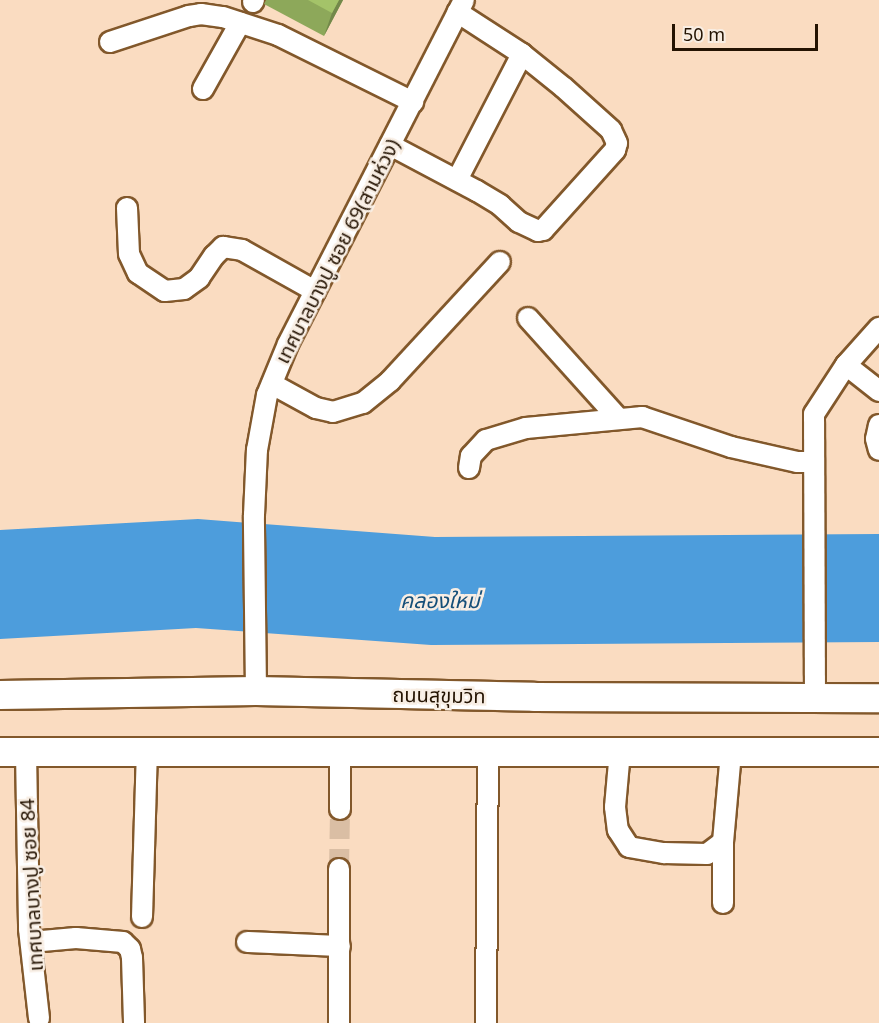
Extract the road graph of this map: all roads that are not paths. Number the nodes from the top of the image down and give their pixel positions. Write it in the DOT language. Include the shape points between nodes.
graph roads {
  1 [pos="461,6"];
  2 [pos="240,23"];
  3 [pos="110,42"];
  4 [pos="522,54"];
  5 [pos="203,89"];
  6 [pos="413,102"];
  7 [pos="390,146"];
  8 [pos="457,180"];
  9 [pos="127,207"];
  10 [pos="500,262"];
  11 [pos="315,291"];
  12 [pos="528,318"];
  13 [pos="879,328"];
  14 [pos="846,364"];
  15 [pos="272,384"];
  16 [pos="879,391"];
  17 [pos="618,418"];
  18 [pos="879,425"];
  19 [pos="879,450"];
  20 [pos="813,462"];
  21 [pos="469,468"];
  22 [pos="255,679"];
  23 [pos="0,695"];
  24 [pos="814,698"];
  25 [pos="879,698"];
  26 [pos="13,752"];
  27 [pos="147,752"];
  28 [pos="340,752"];
  29 [pos="488,752"];
  30 [pos="620,752"];
  31 [pos="731,752"];
  32 [pos="879,752"];
  33 [pos="340,809"];
  34 [pos="723,842"];
  35 [pos="339,869"];
  36 [pos="723,903"];
  37 [pos="142,917"];
  38 [pos="31,942"];
  39 [pos="246,942"];
  40 [pos="340,946"];
  41 [pos="39,1018"];
  42 [pos="134,1023"];
  43 [pos="339,1023"];
  44 [pos="486,1023"];
  1 -- 4 [label="street"];
  1 -- 6 [label="street, เทศบาลบางปู ซอย 69(สามห่วง)"];
  2 -- 3 [label="street" via="201,14"];
  2 -- 5 [label="street"];
  2 -- 6 [label="street" via="278,35"];
  4 -- 8 [label="street"];
  4 -- 8 [label="street" via="611,130 617,143 615,150 543,230 531,230 500,205"];
  6 -- 7 [label="street, เทศบาลบางปู ซอย 69(สามห่วง)"];
  7 -- 8 [label="street"];
  7 -- 11 [label="street, เทศบาลบางปู ซอย 69(สามห่วง)"];
  9 -- 11 [label="street" via="129,254 138,273 165,291 183,289 199,278 224,248 242,250"];
  10 -- 15 [label="street" via="390,381 363,403 333,412 316,408"];
  11 -- 15 [label="street, เทศบาลบางปู ซอย 69(สามห่วง)"];
  12 -- 17 [label="street"];
  13 -- 14 [label="street"];
  14 -- 16 [label="street"];
  14 -- 20 [label="street" via="814,414"];
  15 -- 22 [label="street, เทศบาลบางปู ซอย 69(สามห่วง)" via="257,450"];
  17 -- 20 [label="street" via="642,417 759,454"];
  17 -- 21 [label="street" via="526,428 486,440 471,456"];
  18 -- 19 [label="street"];
  20 -- 24 [label="street"];
  22 -- 23 [label="highway, ถนนสุขุมวิท"];
  22 -- 24 [label="highway, ถนนสุขุมวิท" via="534,697"];
  24 -- 25 [label="highway, ถนนสุขุมวิท"];
  26 -- 27 [label="highway"];
  26 -- 38 [label="street, เทศบาลบางปู ซอย 84"];
  27 -- 28 [label="highway"];
  27 -- 37 [label="street"];
  28 -- 29 [label="highway"];
  28 -- 33 [label="street"];
  29 -- 30 [label="highway"];
  29 -- 44 [label="street"];
  30 -- 31 [label="highway"];
  30 -- 34 [label="street" via="615,807 618,830 629,847 707,854"];
  31 -- 32 [label="highway"];
  31 -- 34 [label="street"];
  34 -- 36 [label="street"];
  35 -- 40 [label="street"];
  38 -- 41 [label="street, เทศบาลบางปู ซอย 84"];
  38 -- 42 [label="street" via="75,938 123,942 132,958"];
  39 -- 40 [label="street"];
  40 -- 43 [label="street"];
}
